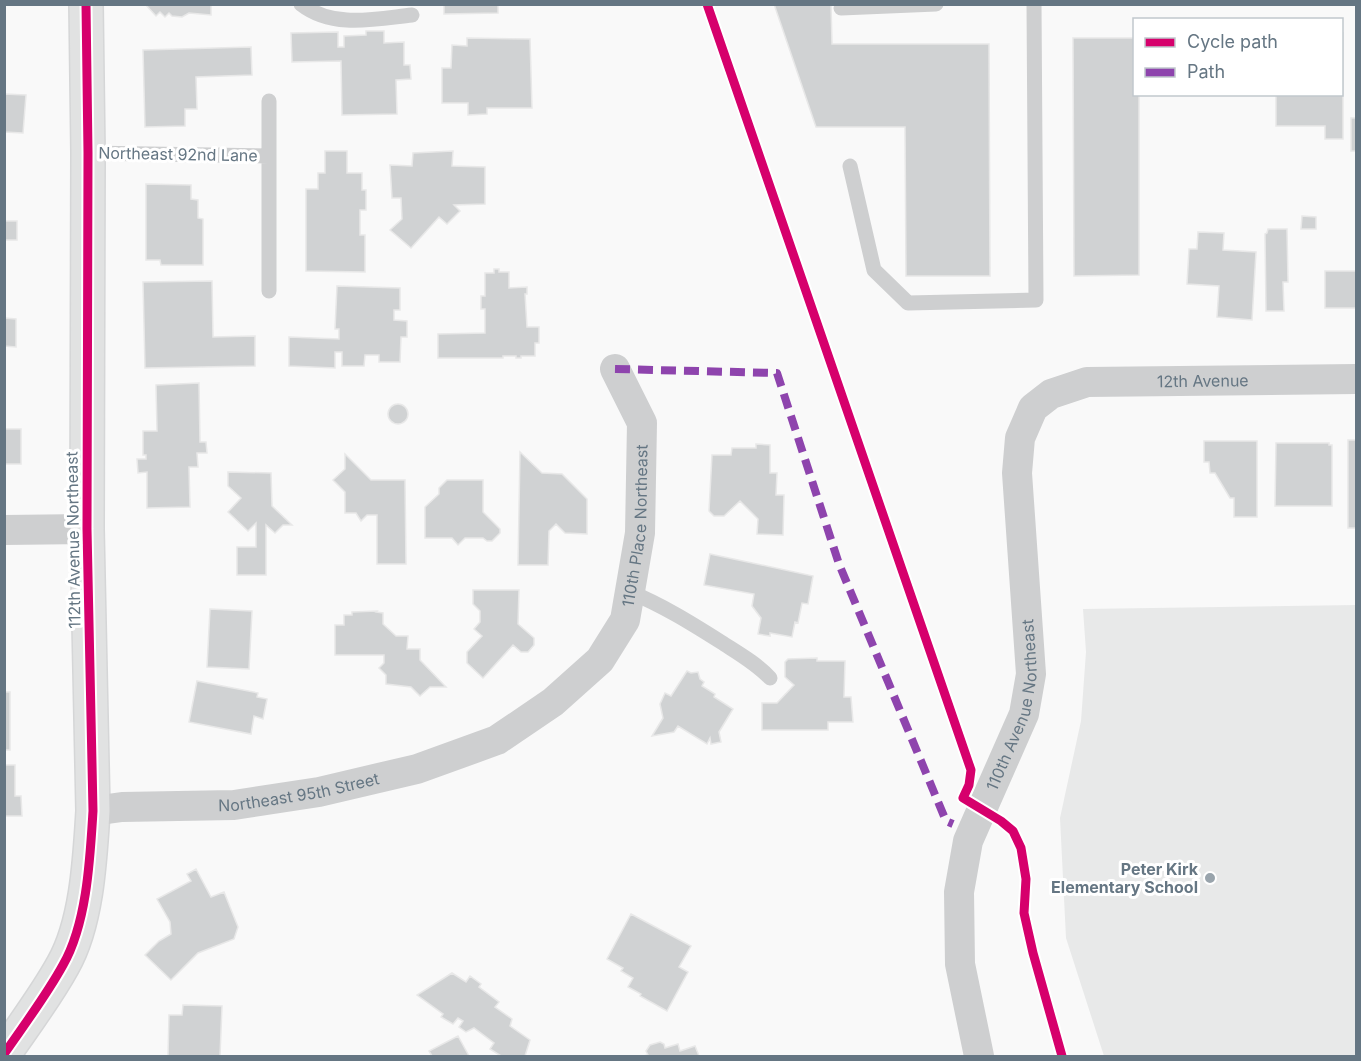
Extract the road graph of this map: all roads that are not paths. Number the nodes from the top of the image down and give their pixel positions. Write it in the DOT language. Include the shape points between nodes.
graph roads {
  1 [pos="86,4"];
  2 [pos="301,4"];
  3 [pos="936,4"];
  4 [pos="1034,4"];
  5 [pos="841,8"];
  6 [pos="412,15"];
  7 [pos="269,101"];
  8 [pos="88,153"];
  9 [pos="269,156"];
  10 [pos="850,166"];
  11 [pos="269,291"];
  12 [pos="615,369"];
  13 [pos="1356,380"];
  14 [pos="1051,394"];
  15 [pos="87,529"];
  16 [pos="4,530"];
  17 [pos="630,592"];
  18 [pos="770,678"];
  19 [pos="497,741"];
  20 [pos="93,811"];
  21 [pos="4,1054"];
  22 [pos="979,1056"];
  1 -- 8 [label="street, 112th Avenue Northeast"];
  2 -- 6 [label="lane" via="329,19 363,21"];
  3 -- 5 [label="lane"];
  4 -- 10 [label="lane" via="1036,300 909,303 874,270"];
  7 -- 9 [label="lane, Northeast 92nd Lane"];
  8 -- 9 [label="lane, Northeast 92nd Lane"];
  8 -- 15 [label="street, 112th Avenue Northeast"];
  9 -- 11 [label="lane, Northeast 92nd Lane"];
  12 -- 17 [label="street, 110th Place Northeast" via="642,423 640,533"];
  13 -- 14 [label="street, 12th Avenue" via="1087,382"];
  14 -- 22 [label="street, 110th Avenue Northeast" via="1033,408 1020,438 1017,472 1031,674 1024,714 968,841 959,892 960,964"];
  15 -- 16 [label="street"];
  15 -- 20 [label="street, 112th Avenue Northeast"];
  17 -- 18 [label="lane" via="679,615 759,666"];
  17 -- 19 [label="street, 110th Place Northeast" via="625,620 600,660 553,702"];
  19 -- 20 [label="street, Northeast 95th Street" via="417,769 319,792 234,805"];
  20 -- 21 [label="street, 112th Avenue Northeast" via="78,927 64,964"];
}
